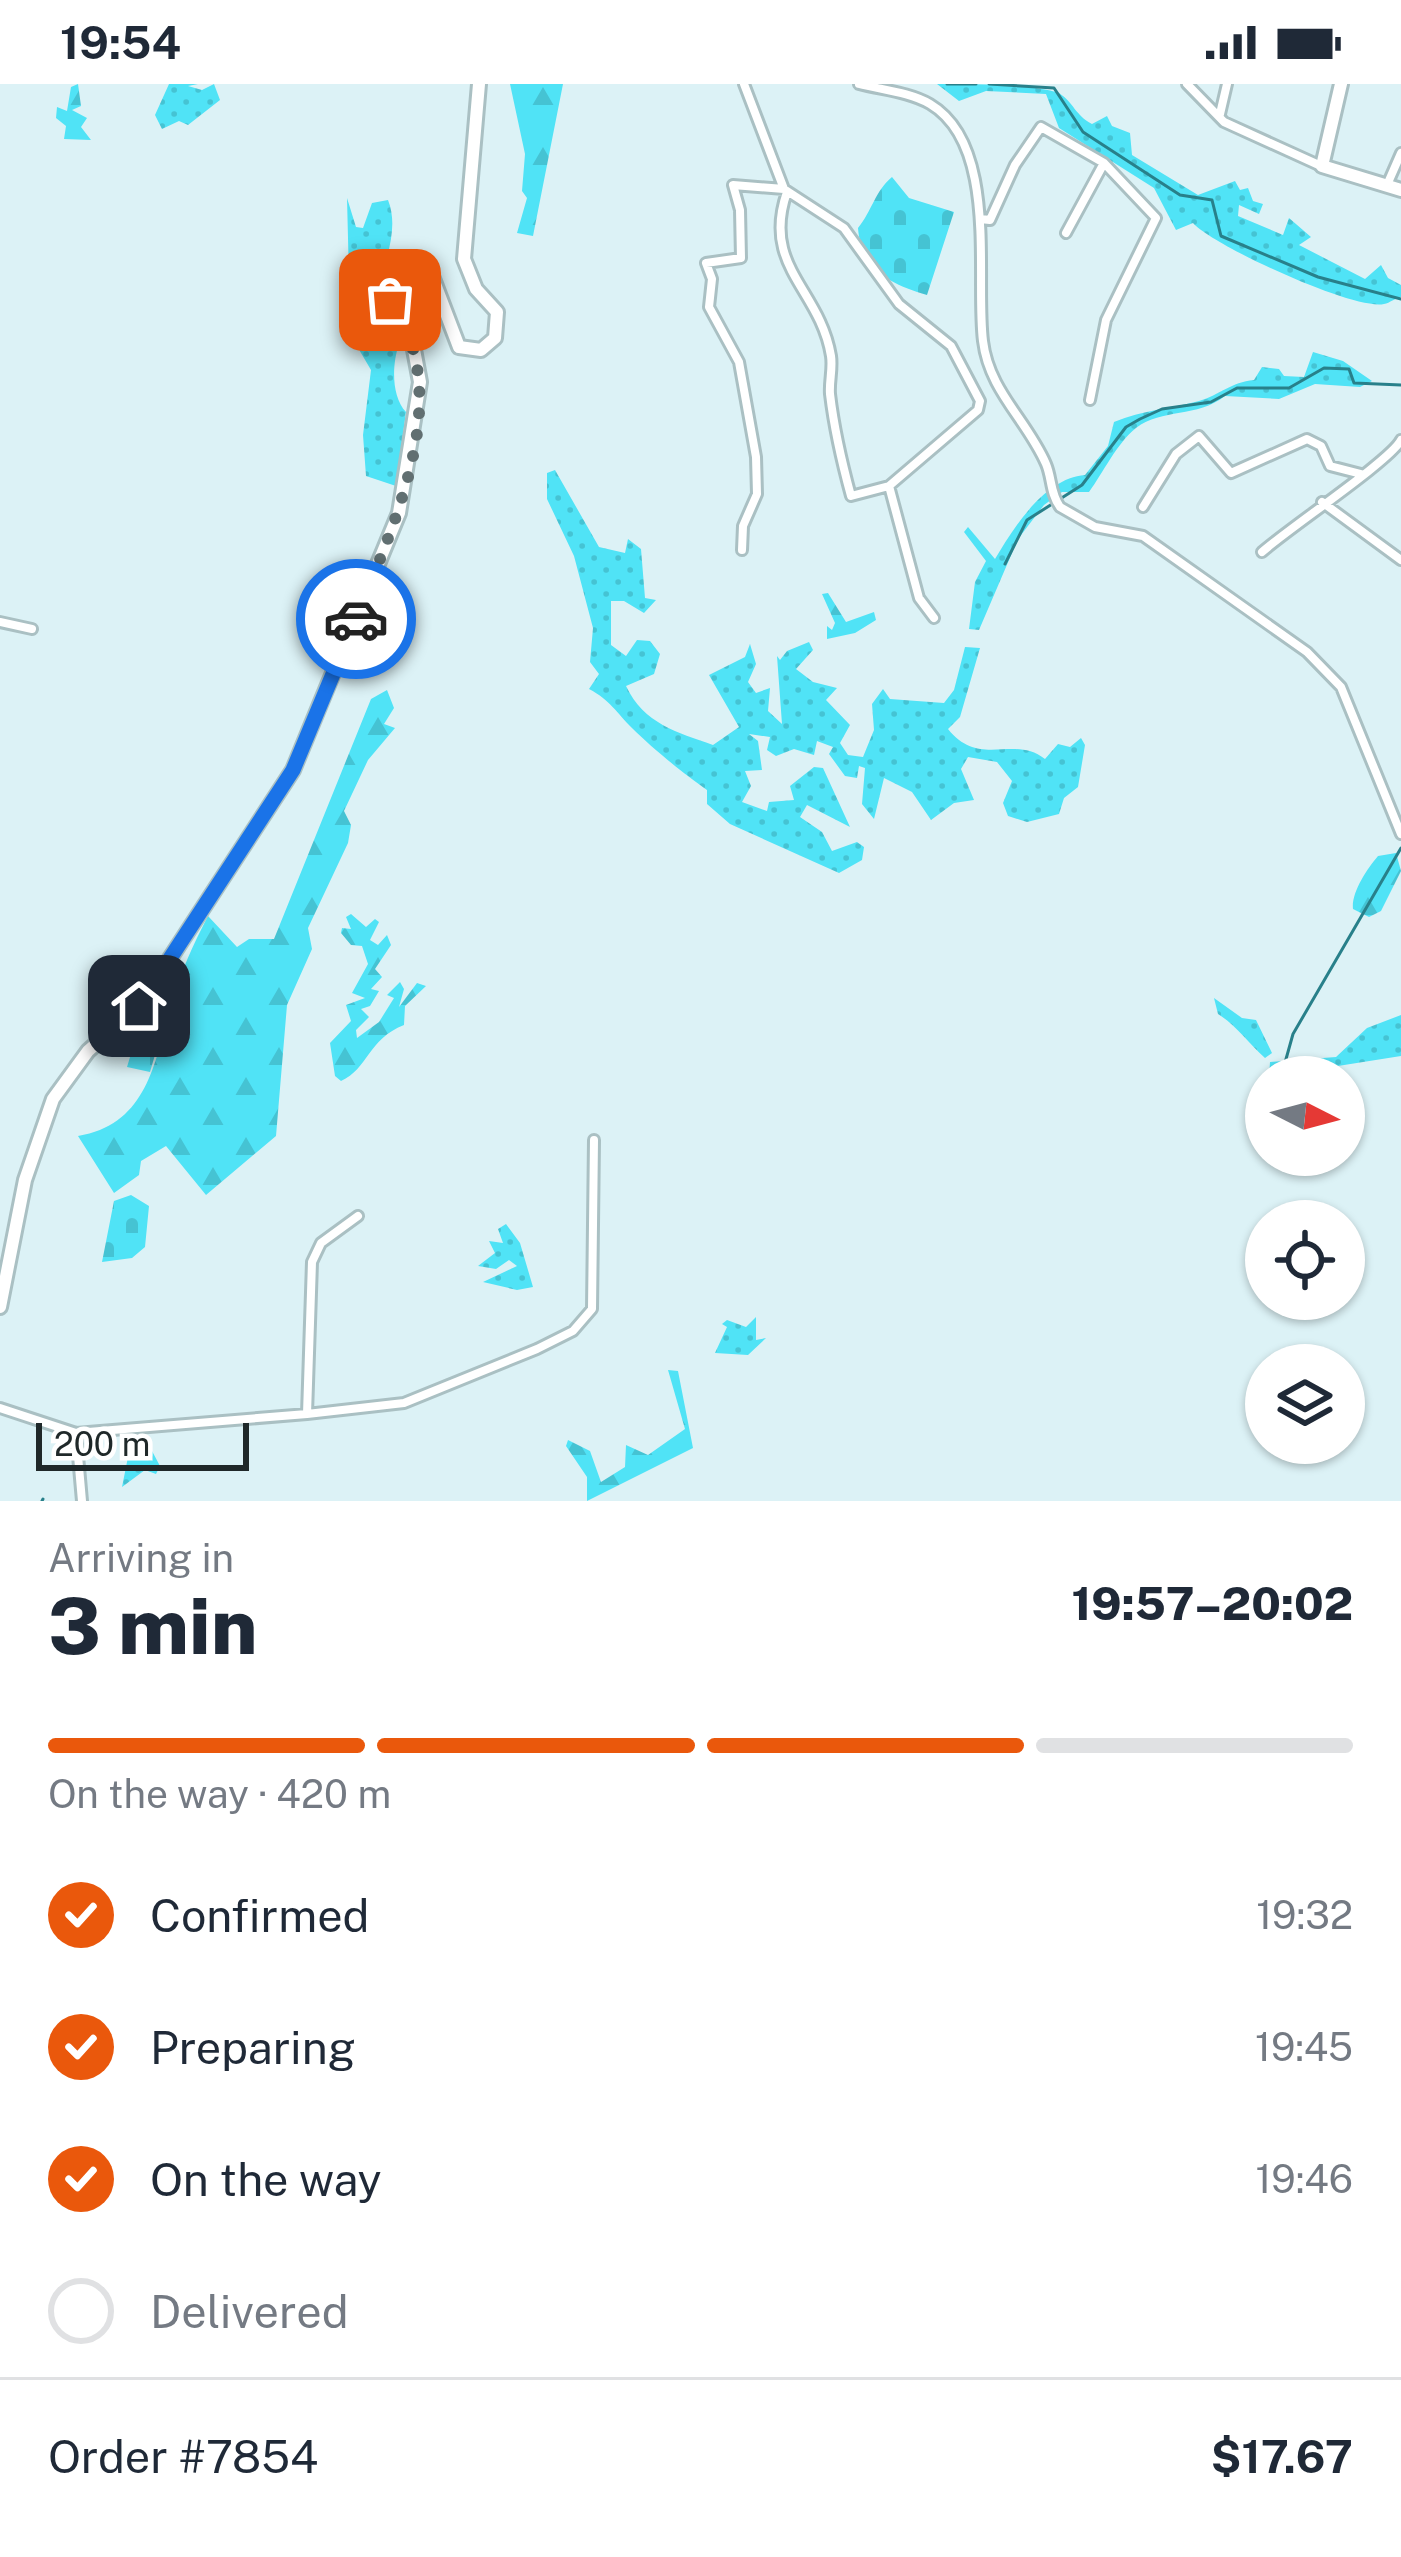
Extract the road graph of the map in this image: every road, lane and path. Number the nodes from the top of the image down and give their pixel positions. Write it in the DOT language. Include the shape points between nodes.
graph roads {
  1 [pos="478,84"];
  2 [pos="743,84"];
  3 [pos="859,84"];
  4 [pos="1187,84"];
  5 [pos="1227,84"];
  6 [pos="1341,84"];
  7 [pos="1220,116"];
  8 [pos="1401,153"];
  9 [pos="1104,163"];
  10 [pos="1322,166"];
  11 [pos="1394,189"];
  12 [pos="786,191"];
  13 [pos="980,219"];
  14 [pos="1066,233"];
  15 [pos="1090,400"];
  16 [pos="1401,440"];
  17 [pos="1361,474"];
  18 [pos="890,486"];
  19 [pos="851,496"];
  20 [pos="1322,502"];
  21 [pos="855,506"];
  22 [pos="1143,507"];
  23 [pos="742,550"];
  24 [pos="1262,552"];
  25 [pos="1401,560"];
  26 [pos="934,618"];
  27 [pos="0,622"];
  28 [pos="32,628"];
  29 [pos="1401,834"];
  30 [pos="594,1140"];
  31 [pos="358,1216"];
  32 [pos="0,1307"];
  33 [pos="0,1408"];
  34 [pos="307,1414"];
  35 [pos="76,1433"];
  36 [pos="82,1501"];
  1 -- 32 [label="main road" via="464,259 497,312 495,338 481,350 459,347 427,262 394,272 390,300 410,328 420,382 399,513 293,770 139,1006 88,1051 53,1099 25,1180"];
  2 -- 12 [label="street"];
  3 -- 13 [label="street" via="935,107 969,163"];
  4 -- 7 [label="street"];
  5 -- 7 [label="street"];
  6 -- 10 [label="main road"];
  7 -- 10 [label="street"];
  8 -- 11 [label="street"];
  9 -- 13 [label="street" via="1041,128 990,220"];
  9 -- 14 [label="street"];
  9 -- 15 [label="street" via="1156,218 1106,320"];
  10 -- 11 [label="main road"];
  12 -- 18 [label="street" via="844,227 899,304 951,346 980,401"];
  12 -- 19 [label="street" via="784,265 802,281 825,335"];
  12 -- 23 [label="street" via="733,184 742,258 706,263 709,307 739,362 756,457 757,494"];
  13 -- 29 [label="street" via="987,362 1048,467 1060,507 1095,527 1143,536 1307,652 1341,687"];
  16 -- 17 [label="street"];
  17 -- 20 [label="street"];
  17 -- 22 [label="street" via="1330,466 1321,446 1307,439 1231,473 1199,436 1176,454"];
  18 -- 19 [label="street"];
  18 -- 26 [label="street" via="919,598"];
  19 -- 21 [label="street"];
  20 -- 24 [label="street"];
  20 -- 25 [label="street"];
  27 -- 28 [label="street"];
  30 -- 34 [label="street" via="595,1288 592,1309 573,1331 404,1403"];
  31 -- 34 [label="street" via="321,1243 312,1262"];
  33 -- 35 [label="street"];
  34 -- 35 [label="street"];
  35 -- 36 [label="street"];
}
